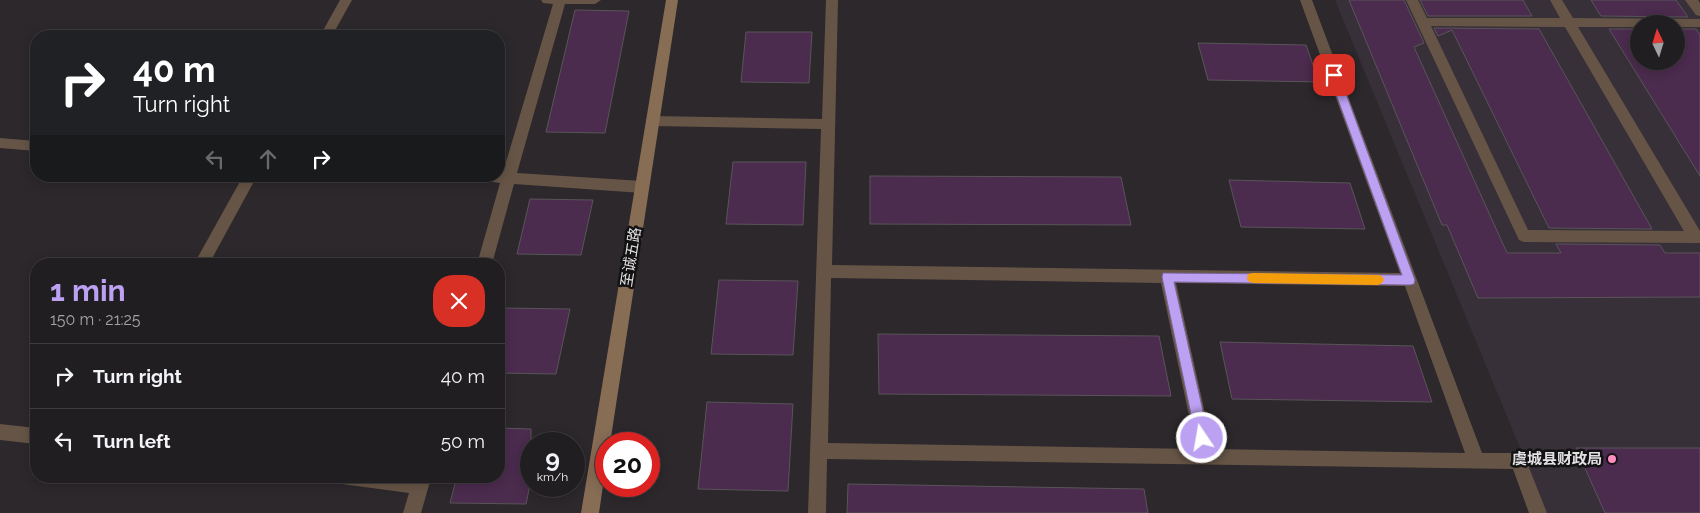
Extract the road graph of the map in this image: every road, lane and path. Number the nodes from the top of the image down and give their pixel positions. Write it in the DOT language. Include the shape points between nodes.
graph roads {
  1 [pos="346,0"];
  2 [pos="547,0"];
  3 [pos="560,0"];
  4 [pos="595,0"];
  5 [pos="672,0"];
  6 [pos="832,0"];
  7 [pos="1306,0"];
  8 [pos="1412,0"];
  9 [pos="1556,0"];
  10 [pos="1691,0"];
  11 [pos="1700,12"];
  12 [pos="1423,22"];
  13 [pos="1570,22"];
  14 [pos="1700,23"];
  15 [pos="329,30"];
  16 [pos="653,121"];
  17 [pos="828,124"];
  18 [pos="0,143"];
  19 [pos="30,146"];
  20 [pos="505,178"];
  21 [pos="508,178"];
  22 [pos="247,182"];
  23 [pos="642,187"];
  24 [pos="1698,237"];
  25 [pos="204,258"];
  26 [pos="486,258"];
  27 [pos="824,272"];
  28 [pos="1167,277"];
  29 [pos="1410,280"];
  30 [pos="0,432"];
  31 [pos="30,435"];
  32 [pos="819,451"];
  33 [pos="1206,456"];
  34 [pos="1476,461"];
  35 [pos="420,483"];
  36 [pos="412,513"];
  37 [pos="590,513"];
  38 [pos="817,513"];
  39 [pos="1538,513"];
  1 -- 15 [label="lane"];
  2 -- 3 [label="lane"];
  3 -- 4 [label="lane"];
  3 -- 21 [label="lane"];
  5 -- 16 [label="street, 至诚五路"];
  6 -- 17 [label="lane"];
  7 -- 29 [label="lane"];
  8 -- 12 [label="lane"];
  9 -- 13 [label="lane"];
  10 -- 11 [label="lane"];
  12 -- 13 [label="lane"];
  12 -- 24 [label="lane" via="1524,236"];
  13 -- 14 [label="lane"];
  13 -- 24 [label="lane"];
  16 -- 17 [label="lane"];
  16 -- 23 [label="street, 至诚五路"];
  17 -- 27 [label="lane"];
  18 -- 19 [label="lane"];
  20 -- 21 [label="lane"];
  21 -- 23 [label="lane"];
  21 -- 26 [label="lane"];
  22 -- 25 [label="lane"];
  23 -- 37 [label="street, 至诚五路"];
  27 -- 28 [label="lane"];
  27 -- 32 [label="lane"];
  28 -- 29 [label="lane"];
  28 -- 33 [label="lane"];
  29 -- 34 [label="lane"];
  30 -- 31 [label="lane"];
  32 -- 33 [label="lane"];
  32 -- 38 [label="lane"];
  33 -- 34 [label="lane"];
  34 -- 39 [label="lane" via="1518,461"];
  35 -- 36 [label="lane"];
}
